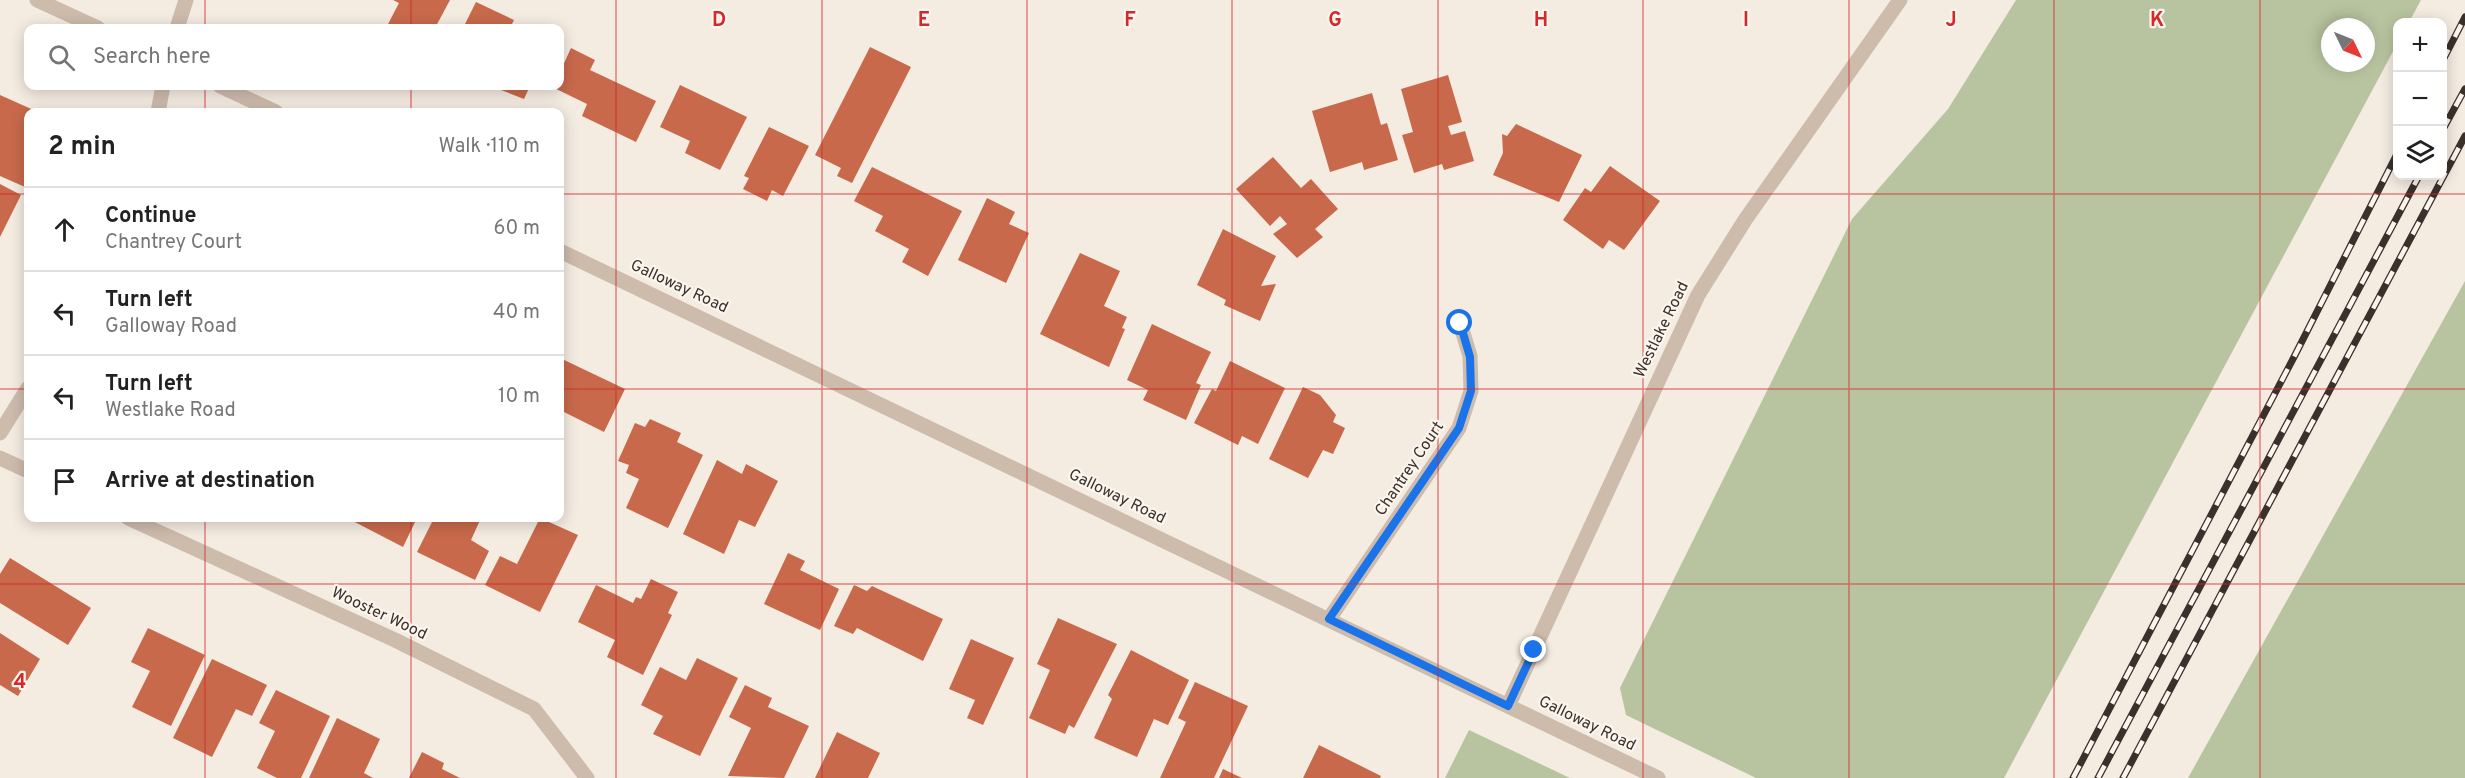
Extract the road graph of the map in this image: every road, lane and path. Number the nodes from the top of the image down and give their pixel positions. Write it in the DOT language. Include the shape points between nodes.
graph roads {
  1 [pos="37,0"];
  2 [pos="186,0"];
  3 [pos="1900,0"];
  4 [pos="89,24"];
  5 [pos="178,24"];
  6 [pos="162,90"];
  7 [pos="228,90"];
  8 [pos="159,108"];
  9 [pos="267,108"];
  10 [pos="564,252"];
  11 [pos="1460,323"];
  12 [pos="24,394"];
  13 [pos="0,433"];
  14 [pos="0,458"];
  15 [pos="24,469"];
  16 [pos="137,522"];
  17 [pos="1329,619"];
  18 [pos="1508,706"];
  19 [pos="587,778"];
  20 [pos="1658,778"];
  1 -- 4 [label="street"];
  2 -- 5 [label="street"];
  3 -- 18 [label="street, Westlake Road" via="1745,220 1698,295"];
  6 -- 8 [label="street"];
  7 -- 9 [label="street"];
  10 -- 17 [label="street, Galloway Road"];
  11 -- 17 [label="street, Chantrey Court" via="1470,357 1471,391 1459,428"];
  12 -- 13 [label="street"];
  14 -- 15 [label="street"];
  16 -- 19 [label="street, Wooster Wood" via="395,640 534,709"];
  17 -- 18 [label="street, Galloway Road"];
  18 -- 20 [label="street, Galloway Road"];
}
